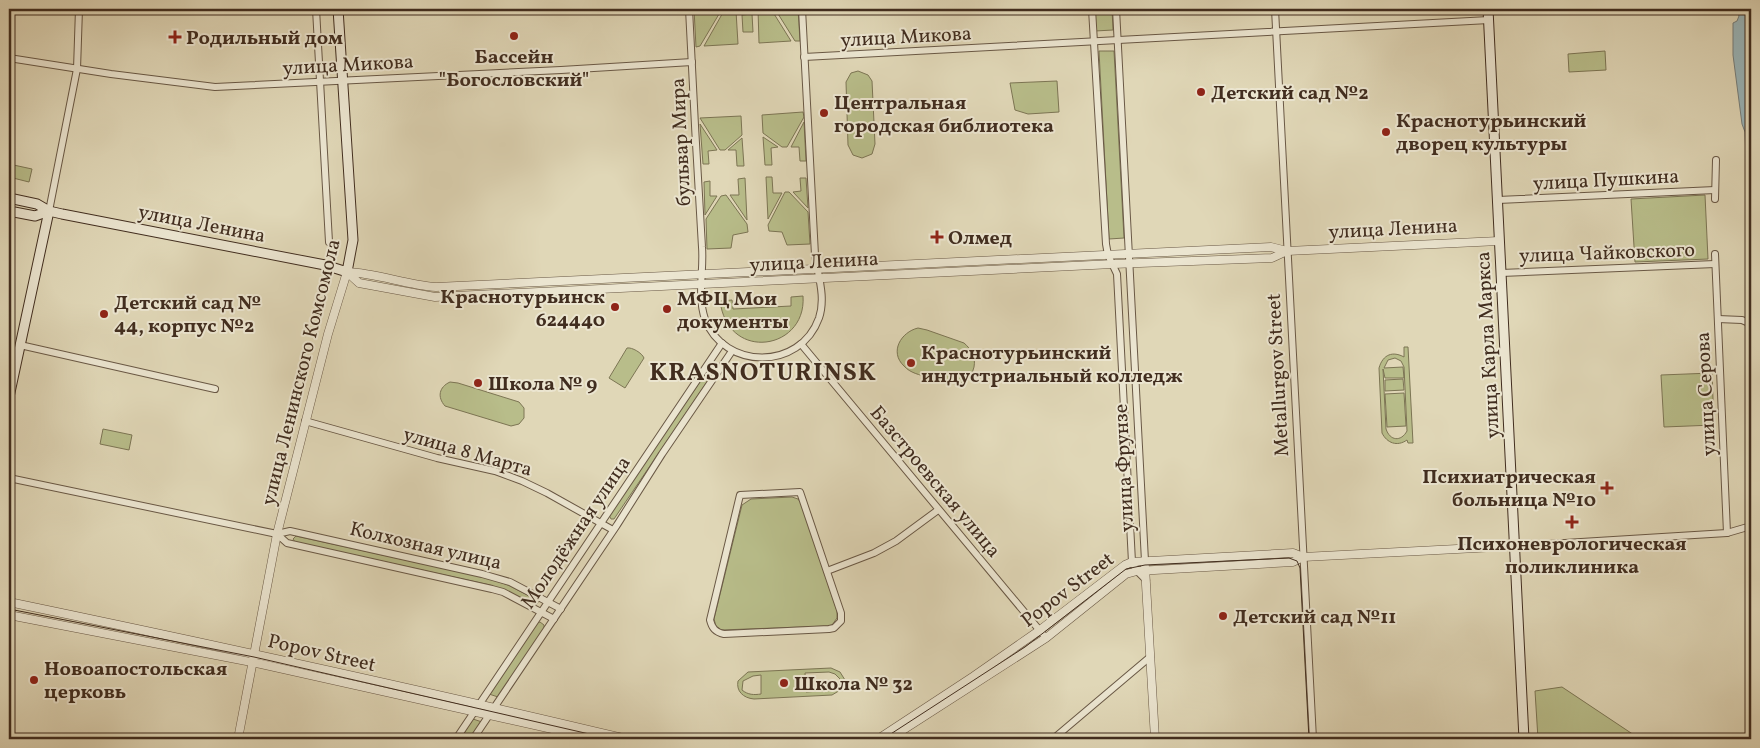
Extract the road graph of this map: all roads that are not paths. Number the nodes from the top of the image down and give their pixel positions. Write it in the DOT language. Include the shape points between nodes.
graph roads {
  1 [pos="79,9"];
  2 [pos="316,9"];
  3 [pos="338,9"];
  4 [pos="689,9"];
  5 [pos="802,9"];
  6 [pos="1092,9"];
  7 [pos="1116,9"];
  8 [pos="1275,9"];
  9 [pos="1488,9"];
  10 [pos="1489,20"];
  11 [pos="1276,32"];
  12 [pos="1118,41"];
  13 [pos="1094,42"];
  14 [pos="804,57"];
  15 [pos="9,58"];
  16 [pos="692,62"];
  17 [pos="77,69"];
  18 [pos="342,80"];
  19 [pos="320,81"];
  20 [pos="1716,160"];
  21 [pos="1715,190"];
  22 [pos="9,198"];
  23 [pos="1715,199"];
  24 [pos="1498,200"];
  25 [pos="9,211"];
  26 [pos="50,211"];
  27 [pos="1499,241"];
  28 [pos="329,242"];
  29 [pos="1287,251"];
  30 [pos="1128,254"];
  31 [pos="1715,254"];
  32 [pos="1108,255"];
  33 [pos="1113,264"];
  34 [pos="1129,264"];
  35 [pos="1715,264"];
  36 [pos="835,268"];
  37 [pos="817,269"];
  38 [pos="347,272"];
  39 [pos="1501,273"];
  40 [pos="703,274"];
  41 [pos="687,275"];
  42 [pos="819,278"];
  43 [pos="836,278"];
  44 [pos="702,284"];
  45 [pos="688,285"];
  46 [pos="1718,319"];
  47 [pos="1751,324"];
  48 [pos="722,343"];
  49 [pos="801,344"];
  50 [pos="20,345"];
  51 [pos="732,351"];
  52 [pos="215,389"];
  53 [pos="9,397"];
  54 [pos="305,421"];
  55 [pos="9,478"];
  56 [pos="938,510"];
  57 [pos="601,524"];
  58 [pos="1751,526"];
  59 [pos="613,530"];
  60 [pos="1727,533"];
  61 [pos="277,534"];
  62 [pos="1514,546"];
  63 [pos="1303,557"];
  64 [pos="1144,561"];
  65 [pos="1132,562"];
  66 [pos="826,570"];
  67 [pos="1141,571"];
  68 [pos="9,602"];
  69 [pos="548,602"];
  70 [pos="561,609"];
  71 [pos="542,612"];
  72 [pos="9,614"];
  73 [pos="554,619"];
  74 [pos="1040,630"];
  75 [pos="1046,638"];
  76 [pos="255,654"];
  77 [pos="1150,657"];
  78 [pos="253,662"];
  79 [pos="478,708"];
  80 [pos="493,711"];
  81 [pos="238,739"];
  82 [pos="456,739"];
  83 [pos="473,739"];
  84 [pos="597,739"];
  85 [pos="627,739"];
  86 [pos="878,739"];
  87 [pos="889,739"];
  88 [pos="1053,739"];
  89 [pos="1155,739"];
  90 [pos="1313,739"];
  91 [pos="1524,739"];
  1 -- 17 [label="street"];
  2 -- 19 [label="street, улица Ленинского Комсомола"];
  3 -- 18 [label="main road, улица Ленинского Комсомола"];
  4 -- 16 [label="street, бульвар Мира"];
  5 -- 14 [label="street"];
  6 -- 13 [label="street"];
  7 -- 12 [label="street"];
  8 -- 11 [label="street, Metallurgov Street"];
  9 -- 10 [label="main road, улица Карла Маркса"];
  10 -- 11 [label="street, улица Микова"];
  10 -- 24 [label="main road, улица Карла Маркса"];
  11 -- 12 [label="street, улица Микова"];
  11 -- 29 [label="street, Metallurgov Street"];
  12 -- 13 [label="street, улица Микова"];
  12 -- 30 [label="street"];
  13 -- 14 [label="street, улица Микова"];
  13 -- 32 [label="street"];
  14 -- 37 [label="street"];
  15 -- 17 [label="street, улица Микова"];
  16 -- 18 [label="street, улица Микова"];
  16 -- 40 [label="street, бульвар Мира"];
  17 -- 19 [label="street, улица Микова" via="214,87"];
  17 -- 26 [label="street"];
  18 -- 19 [label="street, улица Микова"];
  18 -- 38 [label="main road, улица Ленинского Комсомола" via="353,240"];
  19 -- 28 [label="street, улица Ленинского Комсомола"];
  20 -- 21 [label="street"];
  21 -- 23 [label="street"];
  21 -- 24 [label="street, улица Пушкина"];
  22 -- 26 [label="main road, улица Ленина" via="37,204"];
  24 -- 27 [label="main road, улица Карла Маркса"];
  25 -- 26 [label="main road, улица Ленина" via="35,216"];
  26 -- 38 [label="main road, улица Ленина"];
  26 -- 50 [label="main road"];
  27 -- 29 [label="street, улица Ленина"];
  27 -- 39 [label="main road, улица Карла Маркса"];
  29 -- 30 [label="street, улица Ленина" via="1271,247"];
  29 -- 34 [label="street, улица Ленина" via="1272,258"];
  29 -- 63 [label="street, Metallurgov Street"];
  30 -- 32 [label="street, улица Ленина"];
  30 -- 34 [label="street, улица Фрунзе"];
  31 -- 35 [label="street, улица Серова"];
  32 -- 33 [label="street, улица Фрунзе"];
  32 -- 36 [label="street, улица Ленина"];
  33 -- 34 [label="street, улица Ленина"];
  33 -- 43 [label="street, улица Ленина"];
  33 -- 65 [label="street, улица Фрунзе" via="1117,274"];
  34 -- 64 [label="street, улица Фрунзе"];
  35 -- 39 [label="street, улица Чайковского"];
  35 -- 46 [label="street, улица Серова"];
  36 -- 37 [label="street, улица Ленина"];
  36 -- 43 [label="street"];
  37 -- 40 [label="street, улица Ленина"];
  37 -- 42 [label="street"];
  38 -- 41 [label="street, улица Ленина" via="436,287"];
  38 -- 45 [label="street, улица Ленина" via="359,283 435,297"];
  38 -- 54 [label="street, улица Ленинского Комсомола"];
  39 -- 62 [label="main road, улица Карла Маркса"];
  40 -- 41 [label="street, улица Ленина"];
  40 -- 44 [label="street, бульвар Мира"];
  41 -- 45 [label="street"];
  42 -- 43 [label="street, улица Ленина"];
  42 -- 44 [label="street, улица Ленина"];
  42 -- 49 [label="street" via="821,311 816,326"];
  44 -- 45 [label="street, улица Ленина"];
  44 -- 48 [label="street, бульвар Мира" via="705,317 711,331"];
  46 -- 47 [label="street" via="1742,320"];
  46 -- 60 [label="street, улица Серова"];
  48 -- 51 [label="street, бульвар Мира"];
  48 -- 57 [label="street, Молодёжная улица"];
  49 -- 51 [label="street" via="773,358 749,357"];
  49 -- 56 [label="street, Базстроевская улица"];
  50 -- 52 [label="street"];
  50 -- 53 [label="main road"];
  51 -- 59 [label="street, Молодёжная улица"];
  54 -- 57 [label="street, улица 8 Марта" via="495,471 547,493"];
  54 -- 61 [label="street, улица Ленинского Комсомола"];
  55 -- 61 [label="street, Колхозная улица"];
  56 -- 66 [label="street" via="874,553"];
  56 -- 74 [label="street, Базстроевская улица"];
  57 -- 59 [label="street, улица 8 Марта"];
  57 -- 69 [label="street, Молодёжная улица"];
  58 -- 60 [label="street, Popov Street"];
  59 -- 70 [label="street, Молодёжная улица"];
  60 -- 62 [label="street, Popov Street"];
  61 -- 69 [label="street, Колхозная улица" via="290,531 482,574 510,582"];
  61 -- 71 [label="street, Колхозная улица" via="287,543 492,588"];
  61 -- 76 [label="street, улица Ленинского Комсомола"];
  62 -- 63 [label="street, Popov Street"];
  62 -- 91 [label="main road, улица Карла Маркса"];
  63 -- 64 [label="street, Popov Street" via="1292,553"];
  63 -- 67 [label="street, Popov Street" via="1293,562"];
  63 -- 90 [label="street, Metallurgov Street"];
  64 -- 65 [label="street, Popov Street"];
  64 -- 67 [label="street, улица Фрунзе"];
  65 -- 67 [label="street, улица Фрунзе"];
  65 -- 74 [label="street, Popov Street"];
  66 -- 66 [label="street" via="800,492 740,496 710,620 712,628 724,634 834,628 842,617"];
  67 -- 75 [label="street, Popov Street" via="1126,574"];
  67 -- 77 [label="street, улица Фрунзе" via="1146,580"];
  68 -- 76 [label="street, Popov Street"];
  69 -- 70 [label="street, Колхозная улица"];
  69 -- 71 [label="street, Молодёжная улица"];
  70 -- 73 [label="street, Молодёжная улица"];
  71 -- 73 [label="street, Колхозная улица"];
  71 -- 79 [label="street, Молодёжная улица"];
  72 -- 78 [label="street, Popov Street"];
  73 -- 80 [label="street, Молодёжная улица"];
  74 -- 75 [label="street, Базстроевская улица"];
  74 -- 86 [label="street, Popov Street"];
  75 -- 87 [label="street, Popov Street"];
  76 -- 78 [label="street, улица Ленинского Комсомола"];
  76 -- 79 [label="street, Popov Street"];
  77 -- 88 [label="street"];
  77 -- 89 [label="street, улица Фрунзе"];
  78 -- 79 [label="street, Popov Street"];
  78 -- 81 [label="street, улица Ленинского Комсомола"];
  79 -- 80 [label="street, Popov Street"];
  79 -- 82 [label="street, Молодёжная улица"];
  80 -- 83 [label="street, Молодёжная улица"];
  80 -- 84 [label="street, Popov Street"];
  80 -- 85 [label="street, Popov Street"];
}
